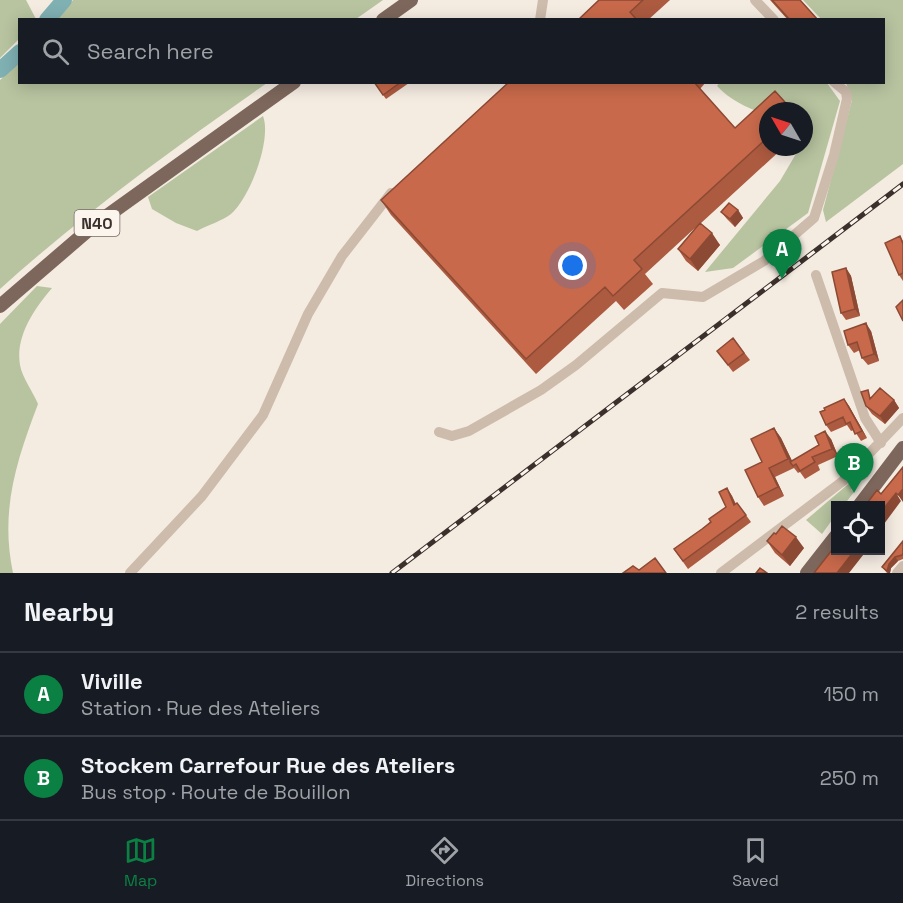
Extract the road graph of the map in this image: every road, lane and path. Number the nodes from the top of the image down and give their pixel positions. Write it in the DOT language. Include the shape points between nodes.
graph roads {
  1 [pos="411,0"];
  2 [pos="543,0"];
  3 [pos="755,0"];
  4 [pos="386,18"];
  5 [pos="540,18"];
  6 [pos="772,18"];
  7 [pos="291,84"];
  8 [pos="836,84"];
  9 [pos="401,183"];
  10 [pos="816,275"];
  11 [pos="0,306"];
  12 [pos="903,418"];
  13 [pos="439,432"];
  14 [pos="877,447"];
  15 [pos="902,449"];
  16 [pos="891,464"];
  17 [pos="863,501"];
  18 [pos="831,542"];
  19 [pos="903,566"];
  20 [pos="130,573"];
  21 [pos="721,573"];
  22 [pos="807,573"];
  23 [pos="897,573"];
  1 -- 4 [label="main road"];
  2 -- 5 [label="street"];
  3 -- 6 [label="street"];
  7 -- 11 [label="main road, N40" via="102,219"];
  8 -- 13 [label="street" via="846,92 847,99 814,218 764,261 703,297 662,293 541,390 469,431 452,436"];
  9 -- 20 [label="street" via="384,199 342,256 308,314 263,415 202,496"];
  10 -- 14 [label="street"];
  12 -- 14 [label="street"];
  14 -- 15 [label="street"];
  14 -- 16 [label="street"];
  14 -- 21 [label="street" via="843,481"];
  15 -- 16 [label="main road"];
  16 -- 17 [label="main road"];
  18 -- 22 [label="main road"];
  19 -- 23 [label="street"];
}
